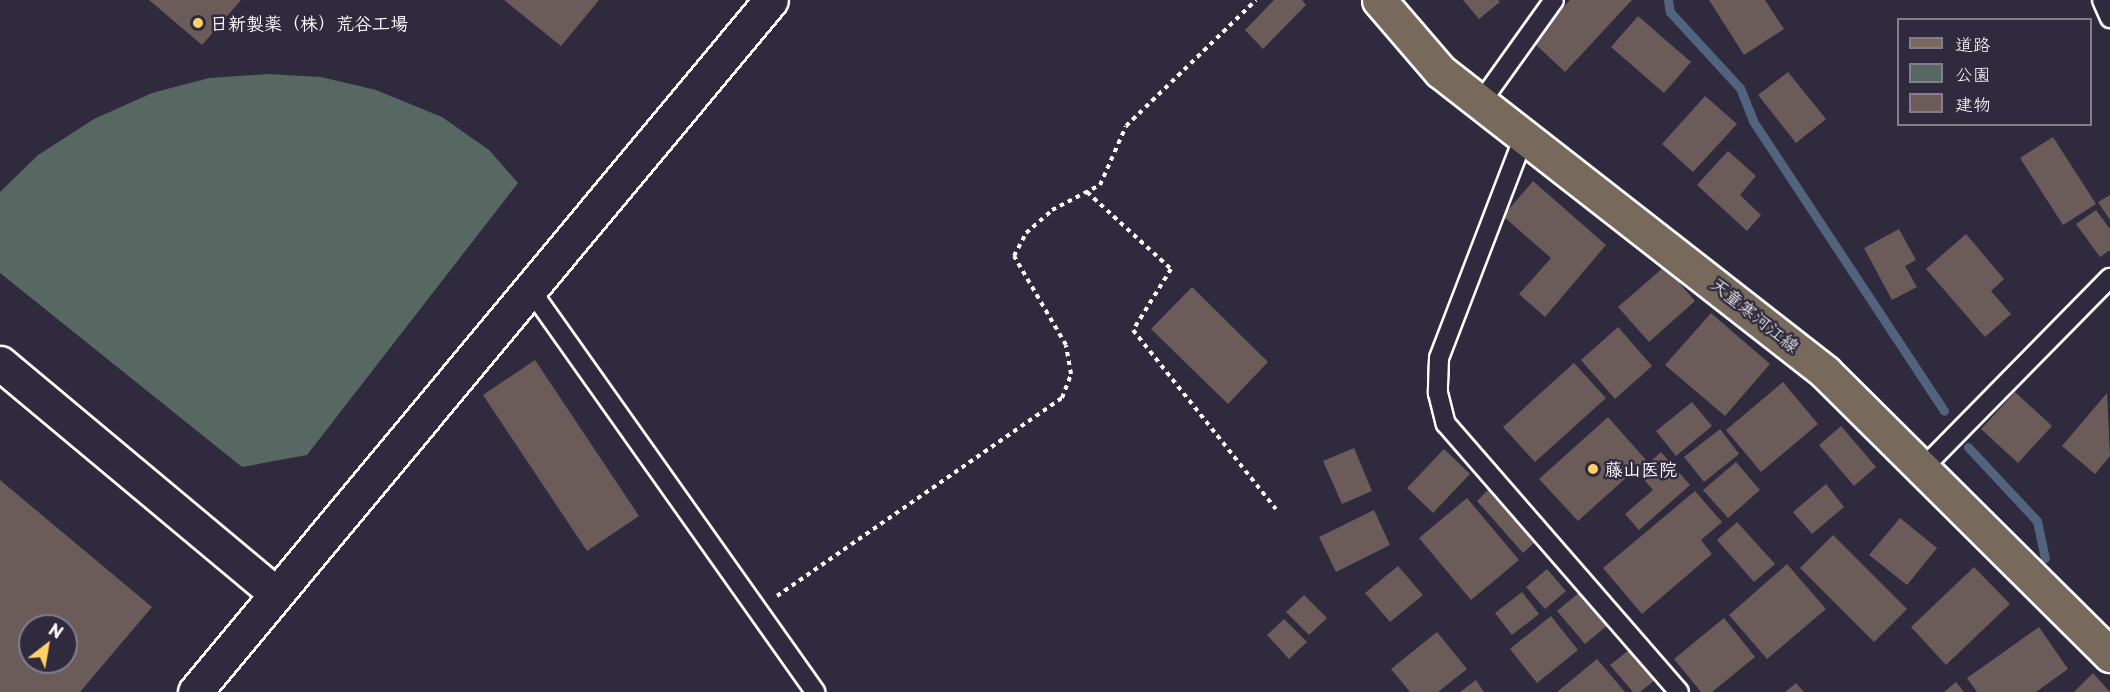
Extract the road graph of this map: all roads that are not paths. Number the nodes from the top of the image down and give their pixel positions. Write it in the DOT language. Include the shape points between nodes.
graph roads {
  1 [pos="771,0"];
  2 [pos="1379,0"];
  3 [pos="1554,0"];
  4 [pos="2102,0"];
  5 [pos="2110,18"];
  6 [pos="1481,102"];
  7 [pos="1525,134"];
  8 [pos="2110,278"];
  9 [pos="530,289"];
  10 [pos="0,363"];
  11 [pos="1922,468"];
  12 [pos="275,592"];
  13 [pos="2110,655"];
  14 [pos="195,692"];
  15 [pos="814,692"];
  16 [pos="1679,692"];
  1 -- 9 [label="street"];
  2 -- 6 [label="main road, 天童寒河江線" via="1440,70"];
  3 -- 6 [label="lane"];
  4 -- 5 [label="lane"];
  6 -- 7 [label="main road, 天童寒河江線"];
  7 -- 11 [label="main road, 天童寒河江線" via="1825,372"];
  7 -- 16 [label="lane" via="1439,358 1438,393 1446,424"];
  8 -- 11 [label="lane"];
  9 -- 12 [label="street"];
  9 -- 15 [label="lane"];
  10 -- 12 [label="street"];
  11 -- 13 [label="main road, 天童寒河江線"];
  12 -- 14 [label="street"];
}
